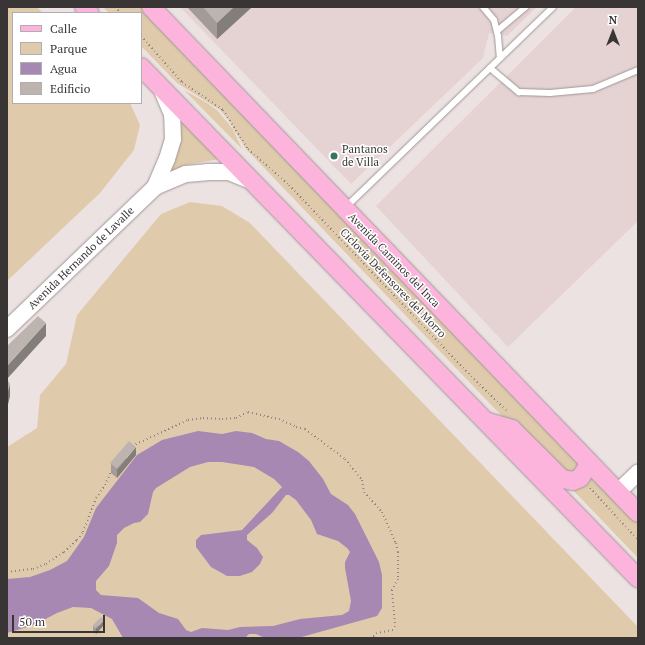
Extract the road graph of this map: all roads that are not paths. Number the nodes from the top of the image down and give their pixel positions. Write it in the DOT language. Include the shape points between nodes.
graph roads {
  1 [pos="150,7"];
  2 [pos="483,7"];
  3 [pos="526,7"];
  4 [pos="554,7"];
  5 [pos="497,31"];
  6 [pos="500,58"];
  7 [pos="142,68"];
  8 [pos="490,68"];
  9 [pos="638,70"];
  10 [pos="162,88"];
  11 [pos="253,181"];
  12 [pos="155,187"];
  13 [pos="345,208"];
  14 [pos="7,329"];
  15 [pos="486,421"];
  16 [pos="588,460"];
  17 [pos="638,473"];
  18 [pos="618,492"];
  19 [pos="638,512"];
  20 [pos="638,578"];
  1 -- 13 [label="main road, Avenida Caminos del Inca"];
  2 -- 5 [label="lane" via="494,20"];
  3 -- 5 [label="lane"];
  4 -- 6 [label="lane"];
  5 -- 6 [label="lane"];
  6 -- 8 [label="lane"];
  7 -- 10 [label="main road"];
  8 -- 9 [label="lane" via="519,92 550,93 593,89"];
  8 -- 13 [label="lane"];
  10 -- 11 [label="main road"];
  10 -- 12 [label="street, Avenida Hernando de Lavalle" via="172,114 173,139"];
  11 -- 12 [label="street, Avenida Hernando de Lavalle" via="229,172 207,172 186,174"];
  11 -- 15 [label="main road"];
  12 -- 14 [label="street, Avenida Hernando de Lavalle"];
  13 -- 16 [label="main road, Avenida Caminos del Inca"];
  15 -- 16 [label="main road" via="512,429 562,479 573,481 580,478 588,466"];
  15 -- 20 [label="main road"];
  16 -- 18 [label="main road, Avenida Caminos del Inca"];
  17 -- 18 [label="street"];
  18 -- 19 [label="main road, Avenida Caminos del Inca"];
}
